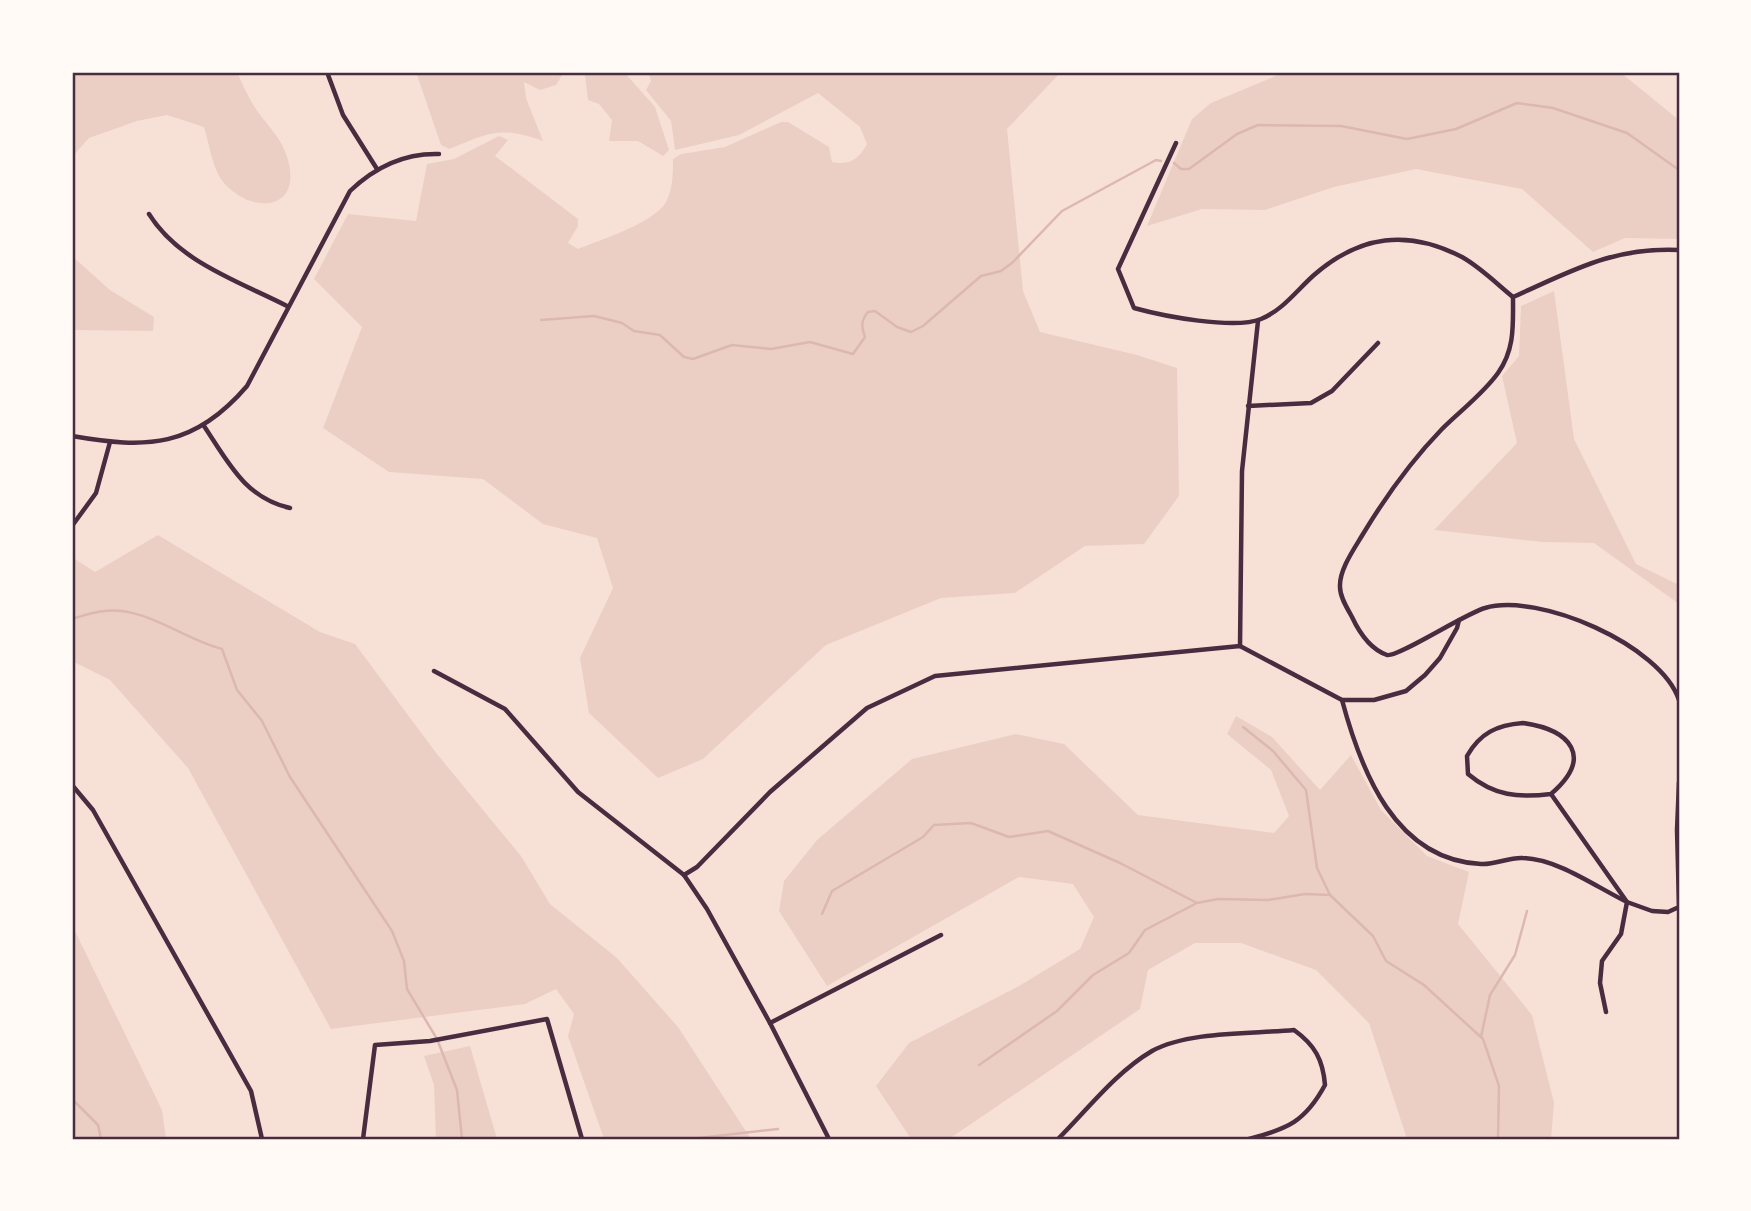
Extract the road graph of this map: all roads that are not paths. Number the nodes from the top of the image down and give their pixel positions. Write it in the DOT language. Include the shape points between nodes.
graph roads {
  1 [pos="327,72"];
  2 [pos="1176,143"];
  3 [pos="439,154"];
  4 [pos="377,169"];
  5 [pos="149,214"];
  6 [pos="1679,250"];
  7 [pos="1513,297"];
  8 [pos="287,306"];
  9 [pos="1258,321"];
  10 [pos="1378,343"];
  11 [pos="1248,406"];
  12 [pos="204,426"];
  13 [pos="72,436"];
  14 [pos="110,442"];
  15 [pos="289,508"];
  16 [pos="72,526"];
  17 [pos="1458,620"];
  18 [pos="1240,646"];
  19 [pos="434,671"];
  20 [pos="1342,700"];
  21 [pos="1679,700"];
  22 [pos="1679,782"];
  23 [pos="72,785"];
  24 [pos="1551,794"];
  25 [pos="684,875"];
  26 [pos="1627,902"];
  27 [pos="1679,906"];
  28 [pos="941,935"];
  29 [pos="1606,1012"];
  30 [pos="770,1023"];
  31 [pos="262,1139"];
  32 [pos="363,1139"];
  33 [pos="582,1139"];
  34 [pos="829,1139"];
  35 [pos="1058,1139"];
  36 [pos="1249,1139"];
  1 -- 4 [label="street" via="343,115"];
  2 -- 9 [label="street" via="1118,269 1122,284 1134,308 1199,321"];
  3 -- 4 [label="street" via="407,157"];
  4 -- 8 [label="street" via="350,191"];
  5 -- 8 [label="street" via="170,242 190,257"];
  6 -- 7 [label="street" via="1644,249 1607,256"];
  7 -- 9 [label="street" via="1463,258 1413,240 1381,240 1349,250"];
  7 -- 17 [label="street" via="1513,344 1498,373 1395,482 1340,579 1340,593 1356,626 1368,643 1389,656"];
  8 -- 12 [label="street" via="247,386"];
  9 -- 11 [label="street"];
  10 -- 11 [label="street" via="1332,391 1311,402"];
  11 -- 18 [label="street" via="1242,471"];
  12 -- 14 [label="street" via="152,442"];
  12 -- 15 [label="street" via="251,489 268,503"];
  13 -- 14 [label="street"];
  14 -- 16 [label="street" via="96,493"];
  17 -- 20 [label="street" via="1440,658 1406,691 1374,700"];
  17 -- 21 [label="street" via="1486,607 1515,604 1606,631 1639,652 1675,686"];
  18 -- 20 [label="street"];
  18 -- 25 [label="street" via="935,676 867,708"];
  19 -- 25 [label="street" via="505,709 578,792"];
  20 -- 26 [label="street" via="1352,739 1375,790 1401,826 1423,846 1442,856 1482,864 1524,858 1552,865"];
  22 -- 27 [label="street"];
  23 -- 31 [label="street" via="93,810 251,1091"];
  24 -- 24 [label="street" via="1569,775 1574,755 1564,735 1523,723 1504,725 1486,732 1467,756 1468,774 1483,786 1505,795"];
  24 -- 26 [label="street"];
  25 -- 30 [label="street"];
  26 -- 27 [label="street" via="1652,911 1668,912"];
  26 -- 29 [label="street" via="1621,934 1602,961 1600,984"];
  28 -- 30 [label="street"];
  30 -- 34 [label="street"];
  32 -- 33 [label="street" via="375,1045 547,1019"];
  35 -- 36 [label="street" via="1128,1068 1153,1051 1180,1041 1294,1030 1309,1040 1318,1054 1325,1085 1310,1108 1287,1129"];
}
